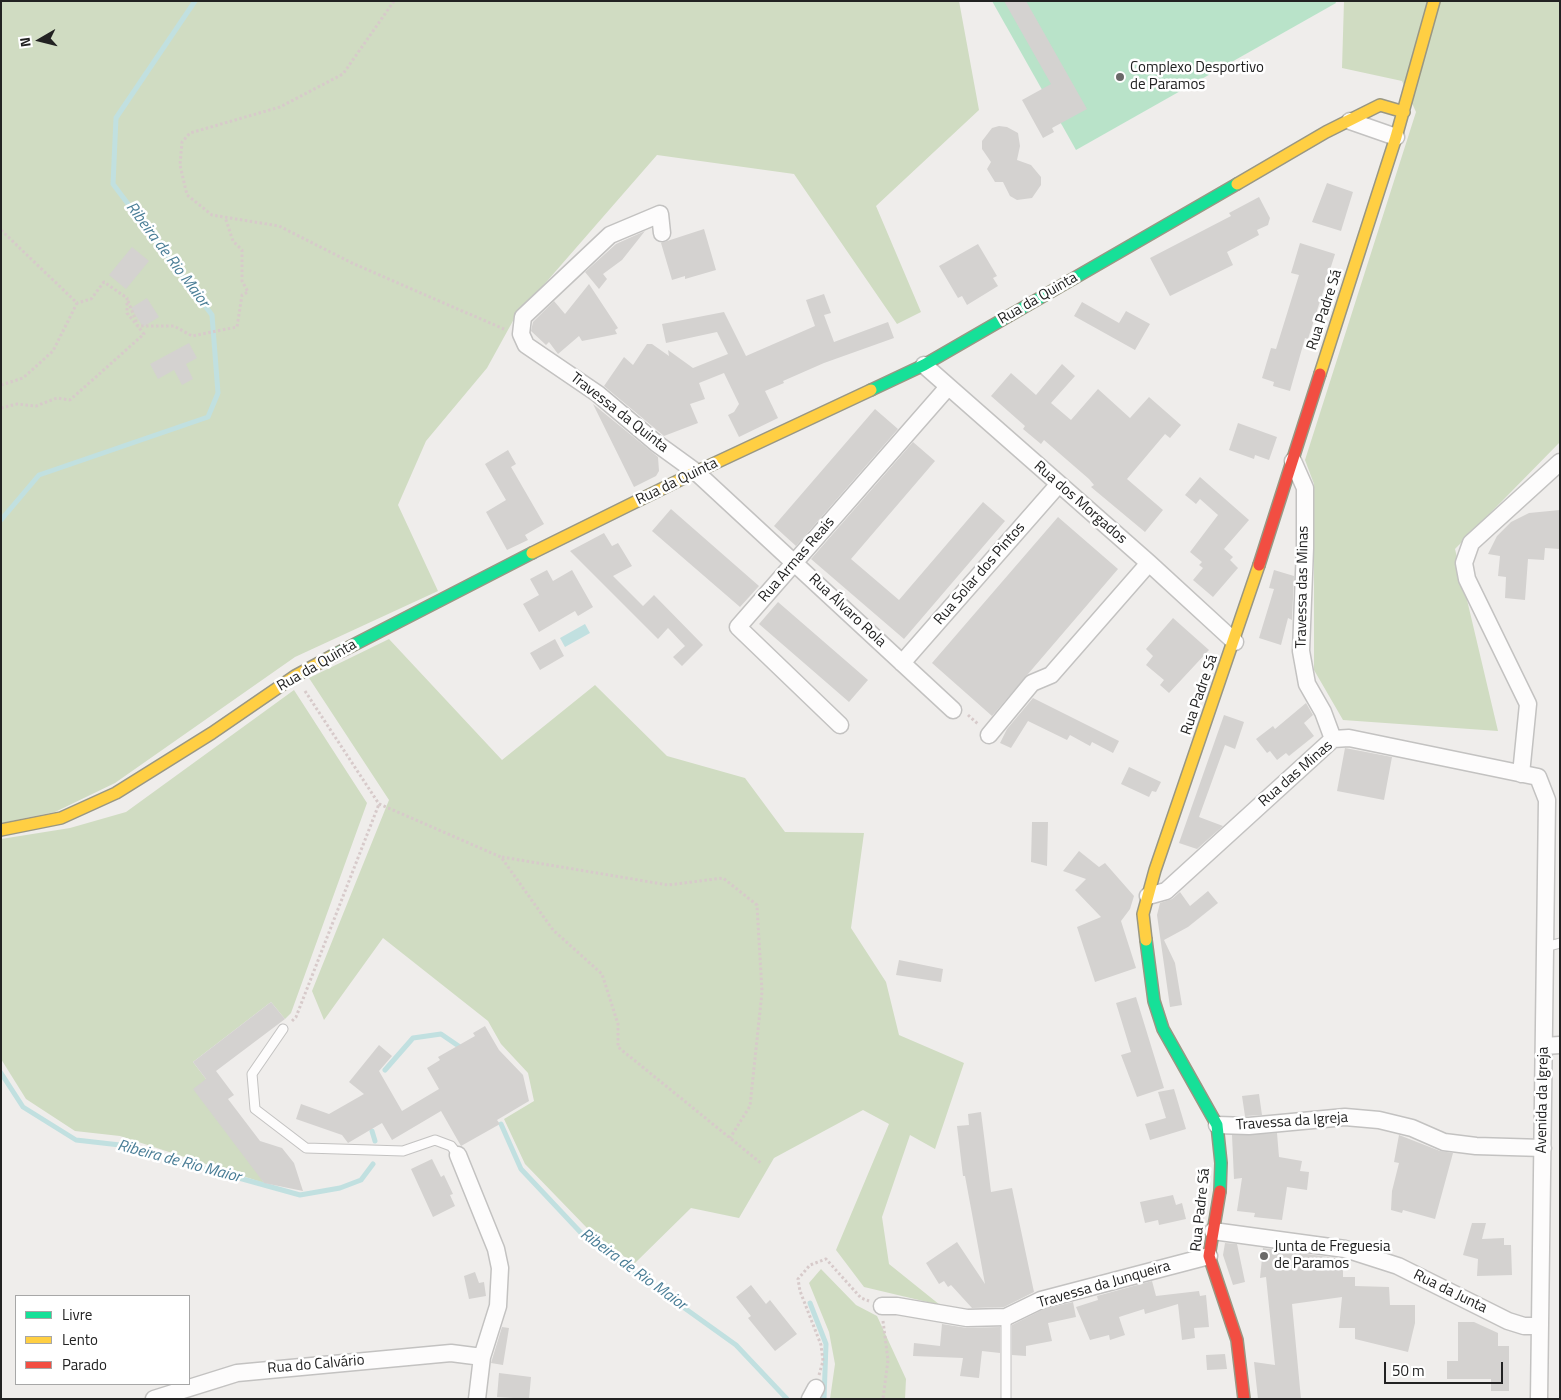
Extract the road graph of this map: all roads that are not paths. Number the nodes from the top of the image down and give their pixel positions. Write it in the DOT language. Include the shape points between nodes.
graph roads {
  1 [pos="1434,1"];
  2 [pos="1404,112"];
  3 [pos="1350,121"];
  4 [pos="1396,137"];
  5 [pos="662,233"];
  6 [pos="924,365"];
  7 [pos="948,387"];
  8 [pos="1293,461"];
  9 [pos="1560,462"];
  10 [pos="696,472"];
  11 [pos="1058,485"];
  12 [pos="794,563"];
  13 [pos="1149,563"];
  14 [pos="1235,642"];
  15 [pos="902,663"];
  16 [pos="953,710"];
  17 [pos="840,725"];
  18 [pos="989,735"];
  19 [pos="1333,739"];
  20 [pos="1521,774"];
  21 [pos="1553,801"];
  22 [pos="1,830"];
  23 [pos="1148,896"];
  24 [pos="1552,945"];
  25 [pos="283,1029"];
  26 [pos="1552,1046"];
  27 [pos="1217,1125"];
  28 [pos="1543,1148"];
  29 [pos="458,1155"];
  30 [pos="1213,1231"];
  31 [pos="1209,1256"];
  32 [pos="882,1306"];
  33 [pos="1006,1317"];
  34 [pos="1540,1326"];
  35 [pos="482,1357"];
  36 [pos="154,1399"];
  37 [pos="477,1399"];
  38 [pos="1006,1399"];
  39 [pos="1244,1399"];
  40 [pos="1539,1399"];
  1 -- 2 [label="street, Rua Padre Sá"];
  2 -- 3 [label="street, Rua da Quinta" via="1380,105"];
  2 -- 4 [label="street, Rua Padre Sá"];
  3 -- 4 [label="street"];
  3 -- 6 [label="street, Rua da Quinta"];
  4 -- 8 [label="street, Rua Padre Sá"];
  5 -- 10 [label="street, Travessa da Quinta" via="660,214 610,235 523,317 521,334 526,345 598,394 656,444"];
  6 -- 7 [label="street, Rua dos Morgados"];
  6 -- 10 [label="street, Rua da Quinta"];
  7 -- 11 [label="street, Rua dos Morgados"];
  7 -- 12 [label="street, Rua Armas Reais"];
  8 -- 14 [label="street, Rua Padre Sá"];
  8 -- 19 [label="street, Travessa das Minas" via="1305,488 1301,651 1307,684"];
  9 -- 20 [label="street" via="1472,543 1464,563 1467,579 1528,704"];
  10 -- 12 [label="street, Rua Álvaro Rola"];
  10 -- 22 [label="street, Rua da Quinta" via="466,586 295,676 116,793 62,818"];
  11 -- 13 [label="street, Rua dos Morgados"];
  11 -- 15 [label="street, Rua Solar dos Pintos"];
  12 -- 15 [label="street, Rua Álvaro Rola"];
  12 -- 17 [label="street, Rua Armas Reais" via="738,627"];
  13 -- 14 [label="street, Rua dos Morgados"];
  13 -- 18 [label="street" via="1051,675 1032,683"];
  14 -- 23 [label="street, Rua Padre Sá"];
  15 -- 16 [label="street, Rua Álvaro Rola"];
  19 -- 20 [label="street, Rua das Minas" via="1349,738"];
  19 -- 23 [label="street, Rua das Minas" via="1166,891"];
  20 -- 21 [label="street, Rua das Minas" via="1538,777"];
  21 -- 24 [label="street, Avenida da Igreja"];
  23 -- 27 [label="street, Rua Padre Sá" via="1143,914 1154,1001 1163,1029"];
  24 -- 26 [label="street, Avenida da Igreja"];
  25 -- 29 [label="lane" via="252,1074 255,1109 306,1148 403,1151 435,1140 451,1146"];
  26 -- 28 [label="street, Avenida da Igreja"];
  27 -- 28 [label="street, Travessa da Igreja" via="1249,1126 1345,1117 1412,1128 1444,1142"];
  27 -- 30 [label="street, Rua Padre Sá" via="1220,1180"];
  28 -- 34 [label="street, Avenida da Igreja"];
  29 -- 35 [label="street" via="496,1249 500,1268 498,1306"];
  30 -- 31 [label="street, Rua Padre Sá"];
  30 -- 34 [label="street, Rua da Junta" via="1345,1249 1398,1266 1508,1321"];
  31 -- 33 [label="street, Travessa da Junqueira" via="1041,1300"];
  31 -- 39 [label="street, Rua Padre Sá" via="1237,1340"];
  32 -- 33 [label="street, Travessa da Junqueira" via="968,1318"];
  33 -- 38 [label="lane"];
  34 -- 40 [label="street, Avenida da Igreja"];
  35 -- 36 [label="street, Rua do Calvário" via="451,1353 236,1373"];
  35 -- 37 [label="street"];
}
